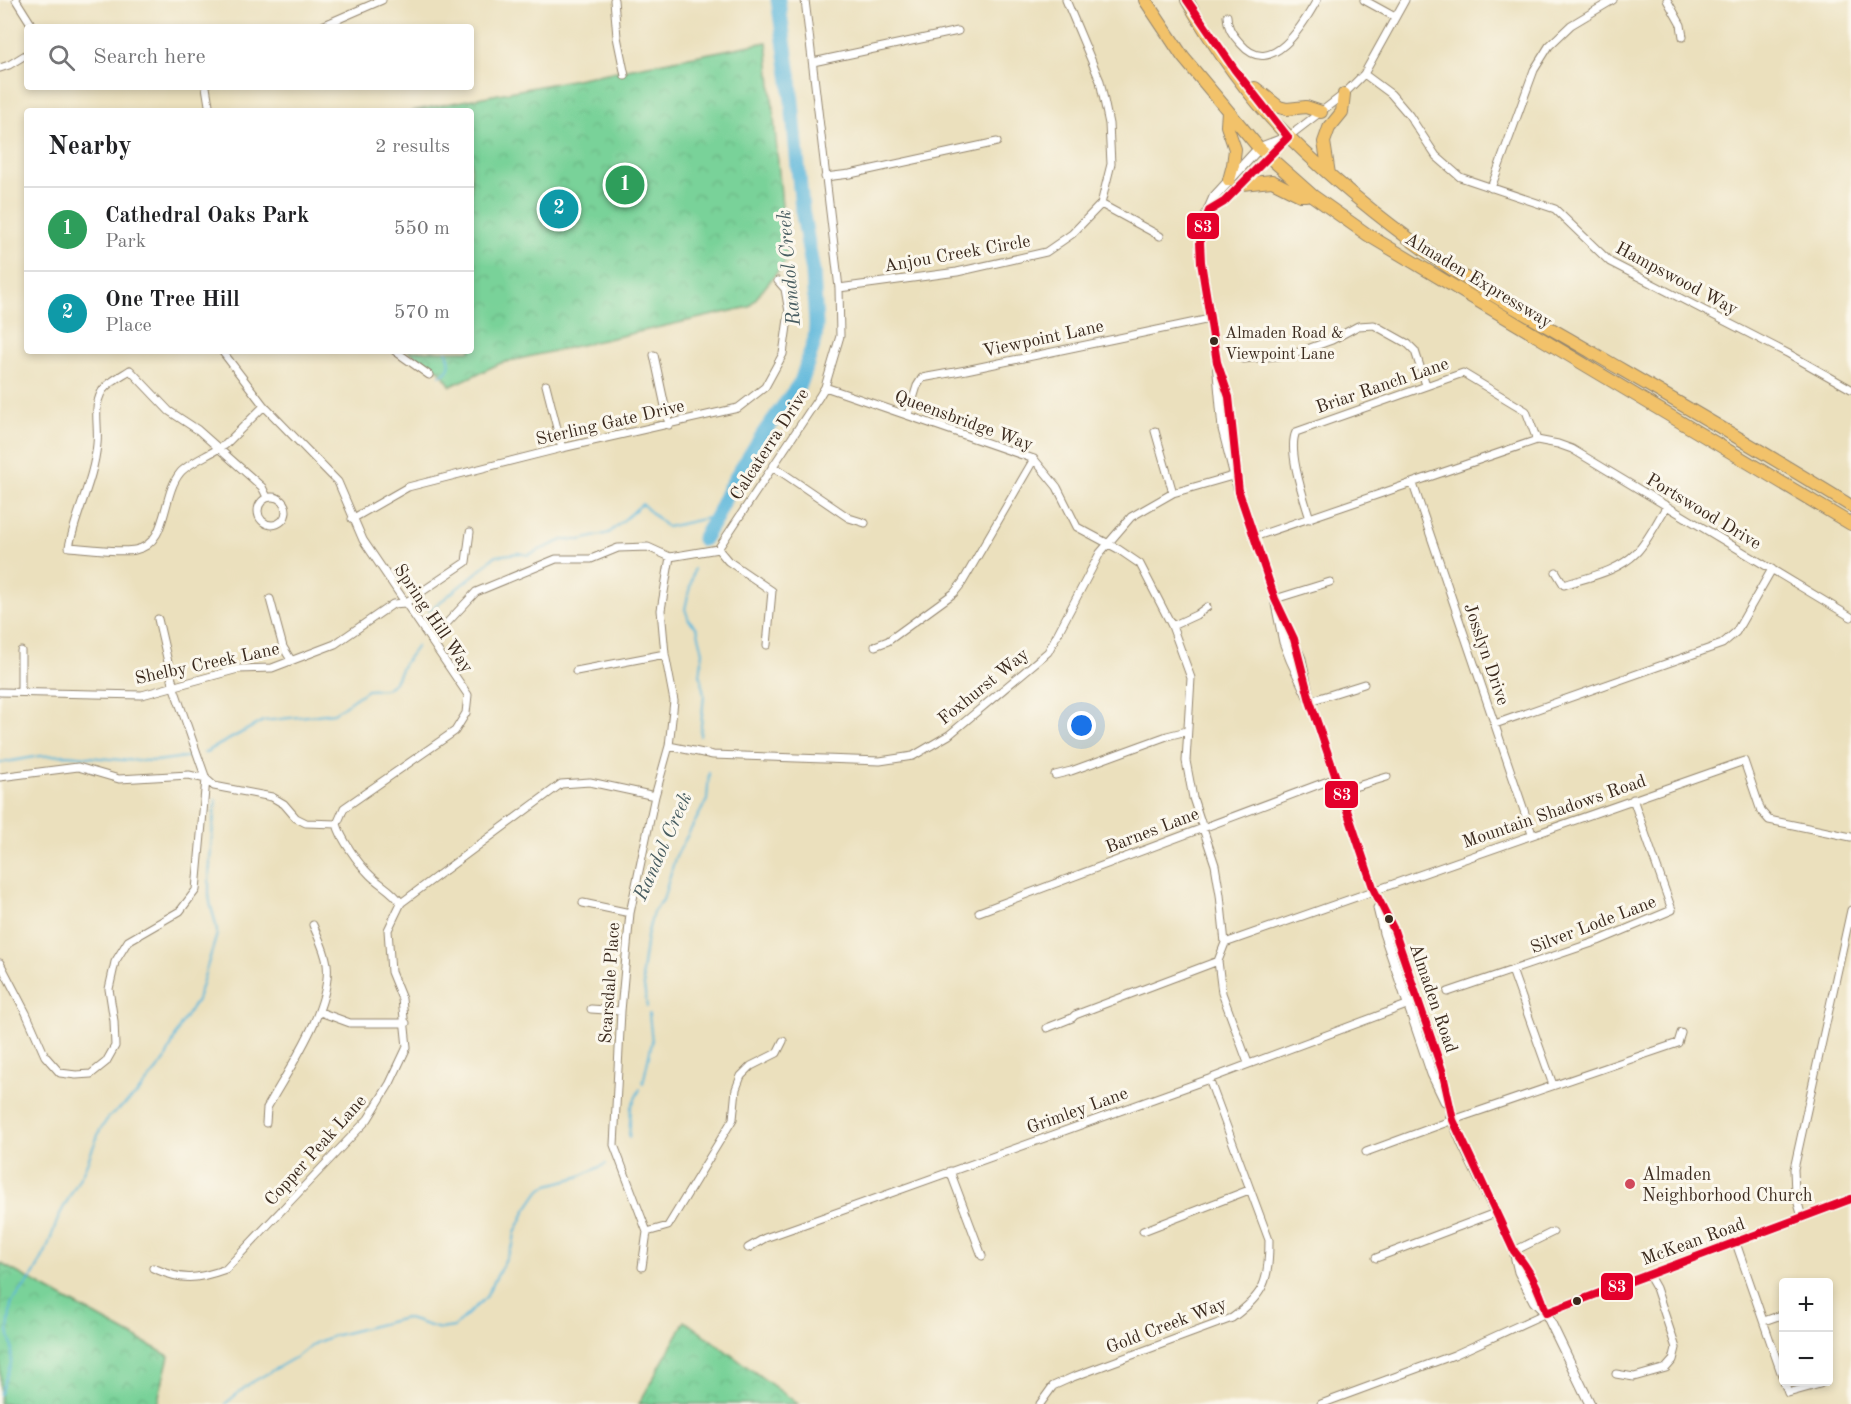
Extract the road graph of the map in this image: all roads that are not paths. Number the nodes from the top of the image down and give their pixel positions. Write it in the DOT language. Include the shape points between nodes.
graph roads {
  1 [pos="15,0"];
  2 [pos="382,0"];
  3 [pos="615,0"];
  4 [pos="806,0"];
  5 [pos="1066,0"];
  6 [pos="1145,0"];
  7 [pos="1187,0"];
  8 [pos="1317,0"];
  9 [pos="1364,0"];
  10 [pos="1405,0"];
  11 [pos="1612,0"];
  12 [pos="1667,0"];
  13 [pos="1227,16"];
  14 [pos="1395,17"];
  15 [pos="31,24"];
  16 [pos="327,24"];
  17 [pos="958,31"];
  18 [pos="1683,37"];
  19 [pos="24,56"];
  20 [pos="813,62"];
  21 [pos="0,68"];
  22 [pos="1364,74"];
  23 [pos="625,76"];
  24 [pos="1241,81"];
  25 [pos="206,90"];
  26 [pos="1344,94"];
  27 [pos="210,108"];
  28 [pos="1228,111"];
  29 [pos="1321,112"];
  30 [pos="1288,136"];
  31 [pos="997,142"];
  32 [pos="1264,152"];
  33 [pos="1329,174"];
  34 [pos="825,177"];
  35 [pos="1229,180"];
  36 [pos="1242,184"];
  37 [pos="1491,188"];
  38 [pos="1313,196"];
  39 [pos="1101,204"];
  40 [pos="1209,210"];
  41 [pos="1160,236"];
  42 [pos="778,281"];
  43 [pos="839,288"];
  44 [pos="1210,319"];
  45 [pos="225,354"];
  46 [pos="399,354"];
  47 [pos="654,355"];
  48 [pos="1243,359"];
  49 [pos="429,375"];
  50 [pos="546,385"];
  51 [pos="1426,385"];
  52 [pos="825,387"];
  53 [pos="1851,389"];
  54 [pos="264,406"];
  55 [pos="908,415"];
  56 [pos="669,425"];
  57 [pos="1155,431"];
  58 [pos="1537,440"];
  59 [pos="219,448"];
  60 [pos="562,448"];
  61 [pos="1034,459"];
  62 [pos="774,467"];
  63 [pos="1236,475"];
  64 [pos="1413,484"];
  65 [pos="1173,493"];
  66 [pos="267,497"];
  67 [pos="1667,506"];
  68 [pos="1851,506"];
  69 [pos="352,519"];
  70 [pos="1310,519"];
  71 [pos="865,523"];
  72 [pos="1851,524"];
  73 [pos="470,532"];
  74 [pos="1254,537"];
  75 [pos="1108,544"];
  76 [pos="718,549"];
  77 [pos="670,557"];
  78 [pos="1772,569"];
  79 [pos="1556,572"];
  80 [pos="1330,582"];
  81 [pos="270,599"];
  82 [pos="1275,599"];
  83 [pos="405,603"];
  84 [pos="1207,607"];
  85 [pos="1851,617"];
  86 [pos="158,620"];
  87 [pos="1172,626"];
  88 [pos="432,639"];
  89 [pos="767,645"];
  90 [pos="875,646"];
  91 [pos="21,651"];
  92 [pos="665,654"];
  93 [pos="291,660"];
  94 [pos="576,671"];
  95 [pos="1364,684"];
  96 [pos="174,688"];
  97 [pos="21,691"];
  98 [pos="0,692"];
  99 [pos="1310,701"];
  100 [pos="1495,724"];
  101 [pos="1187,731"];
  102 [pos="669,746"];
  103 [pos="1055,775"];
  104 [pos="0,777"];
  105 [pos="1387,777"];
  106 [pos="1336,778"];
  107 [pos="206,779"];
  108 [pos="1341,791"];
  109 [pos="655,796"];
  110 [pos="1633,799"];
  111 [pos="337,824"];
  112 [pos="1202,827"];
  113 [pos="1532,834"];
  114 [pos="1851,837"];
  115 [pos="1374,890"];
  116 [pos="401,903"];
  117 [pos="583,903"];
  118 [pos="1851,910"];
  119 [pos="979,912"];
  120 [pos="630,914"];
  121 [pos="313,925"];
  122 [pos="1225,943"];
  123 [pos="1218,962"];
  124 [pos="0,963"];
  125 [pos="1512,970"];
  126 [pos="1448,992"];
  127 [pos="1413,1002"];
  128 [pos="591,1009"];
  129 [pos="621,1011"];
  130 [pos="320,1012"];
  131 [pos="406,1023"];
  132 [pos="1047,1028"];
  133 [pos="1681,1033"];
  134 [pos="783,1041"];
  135 [pos="1248,1063"];
  136 [pos="1209,1079"];
  137 [pos="1553,1085"];
  138 [pos="1453,1119"];
  139 [pos="266,1123"];
  140 [pos="1366,1152"];
  141 [pos="950,1171"];
  142 [pos="1249,1190"];
  143 [pos="1851,1199"];
  144 [pos="1495,1213"];
  145 [pos="1802,1217"];
  146 [pos="1143,1231"];
  147 [pos="647,1232"];
  148 [pos="1553,1232"];
  149 [pos="1736,1244"];
  150 [pos="748,1248"];
  151 [pos="1514,1251"];
  152 [pos="982,1256"];
  153 [pos="1376,1258"];
  154 [pos="642,1267"];
  155 [pos="153,1268"];
  156 [pos="1648,1274"];
  157 [pos="1546,1313"];
  158 [pos="1779,1316"];
  159 [pos="1764,1321"];
  160 [pos="1779,1366"];
  161 [pos="1616,1374"];
  162 [pos="1786,1386"];
  163 [pos="1813,1386"];
  164 [pos="1040,1404"];
  165 [pos="1320,1404"];
  166 [pos="1590,1404"];
  1 -- 15 [label="street"];
  2 -- 16 [label="street"];
  3 -- 23 [label="street"];
  4 -- 20 [label="street, Calcaterra Drive"];
  5 -- 39 [label="street, Anjou Creek Circle" via="1101,81 1109,124 1111,164"];
  6 -- 28 [label="main road, Almaden Expressway" via="1183,57"];
  7 -- 24 [label="main road, Almaden Expressway"];
  8 -- 13 [label="street" via="1296,34 1266,56 1248,52 1229,31"];
  9 -- 14 [label="street"];
  10 -- 14 [label="street"];
  11 -- 37 [label="street" via="1571,25 1549,46 1534,70"];
  12 -- 18 [label="street"];
  14 -- 22 [label="street"];
  17 -- 20 [label="street"];
  19 -- 21 [label="street"];
  20 -- 34 [label="street, Calcaterra Drive"];
  22 -- 26 [label="street"];
  22 -- 37 [label="street, Hampswood Way" via="1400,103 1436,156 1460,177"];
  24 -- 29 [label="main road" via="1279,106"];
  24 -- 30 [label="main road, Almaden Expressway"];
  25 -- 27 [label="street"];
  26 -- 29 [label="street"];
  26 -- 33 [label="main road" via="1342,112 1324,142"];
  28 -- 32 [label="main road, Almaden Expressway"];
  28 -- 35 [label="main road" via="1227,126 1235,149"];
  29 -- 30 [label="street"];
  30 -- 32 [label="street, Almaden Road"];
  30 -- 33 [label="main road, Almaden Expressway"];
  31 -- 34 [label="street"];
  32 -- 35 [label="street, Almaden Road"];
  32 -- 36 [label="street, Almaden Road"];
  32 -- 38 [label="main road, Almaden Expressway"];
  33 -- 68 [label="main road, Almaden Expressway" via="1449,266"];
  34 -- 43 [label="street, Calcaterra Drive"];
  35 -- 40 [label="street, Almaden Road" via="1214,197"];
  36 -- 38 [label="main road" via="1272,181 1300,195"];
  36 -- 40 [label="street, Almaden Road"];
  37 -- 53 [label="street, Hampswood Way" via="1555,209 1610,262"];
  38 -- 72 [label="main road, Almaden Expressway" via="1368,235"];
  39 -- 41 [label="street"];
  39 -- 43 [label="street, Anjou Creek Circle" via="1072,234 1046,252 957,272"];
  40 -- 44 [label="street, Almaden Road" via="1200,242"];
  42 -- 56 [label="street, Sterling Gate Drive" via="786,289 789,312 783,354 765,387 738,408"];
  43 -- 52 [label="street, Calcaterra Drive" via="840,336"];
  44 -- 55 [label="street, Viewpoint Lane" via="922,378"];
  44 -- 63 [label="street, Almaden Road" via="1223,429"];
  45 -- 54 [label="street, Spring Hill Way"];
  46 -- 49 [label="street"];
  47 -- 56 [label="street"];
  48 -- 51 [label="street" via="1291,355 1358,326 1374,325 1416,351"];
  50 -- 60 [label="street"];
  51 -- 58 [label="street, Briar Ranch Lane" via="1463,373 1527,411"];
  51 -- 70 [label="street, Briar Ranch Lane" via="1296,432 1293,444 1299,483"];
  52 -- 55 [label="street, Queensbridge Way"];
  52 -- 62 [label="street, Calcaterra Drive"];
  54 -- 59 [label="street"];
  54 -- 69 [label="street, Spring Hill Way" via="338,483"];
  55 -- 61 [label="street, Queensbridge Way"];
  56 -- 60 [label="street, Sterling Gate Drive"];
  57 -- 65 [label="street"];
  58 -- 64 [label="street"];
  58 -- 67 [label="street, Portswood Drive" via="1572,449"];
  59 -- 59 [label="street" via="169,411 130,370 101,391 96,409 98,443 69,547 135,550 149,544 160,529 168,495 180,472"];
  59 -- 66 [label="street"];
  60 -- 69 [label="street, Sterling Gate Drive" via="408,487"];
  61 -- 75 [label="street, Queensbridge Way" via="1057,487 1077,527"];
  61 -- 90 [label="street" via="954,593 888,641"];
  62 -- 71 [label="street" via="849,518"];
  62 -- 76 [label="street, Calcaterra Drive"];
  63 -- 65 [label="street, Foxhurst Way"];
  63 -- 74 [label="street, Almaden Road"];
  64 -- 70 [label="street"];
  64 -- 100 [label="street, Josslyn Drive"];
  65 -- 75 [label="street, Foxhurst Way" via="1131,517"];
  66 -- 66 [label="street" via="280,499 286,506 284,519 276,525 259,518 258,508"];
  67 -- 78 [label="street, Portswood Drive"];
  67 -- 79 [label="street" via="1638,552 1626,562 1564,585"];
  69 -- 83 [label="street, Spring Hill Way"];
  70 -- 74 [label="street"];
  73 -- 83 [label="street, Shelby Creek Lane" via="466,562"];
  74 -- 82 [label="street, Almaden Road"];
  75 -- 87 [label="street, Queensbridge Way" via="1140,564"];
  75 -- 102 [label="street, Foxhurst Way" via="1048,652 949,735 913,756 880,761 714,755"];
  76 -- 77 [label="street"];
  76 -- 89 [label="street" via="728,561 772,591"];
  77 -- 88 [label="street" via="648,547 618,548 591,559 556,559 476,592"];
  77 -- 92 [label="street, Scarsdale Place" via="661,610"];
  78 -- 85 [label="street, Portswood Drive"];
  78 -- 100 [label="street" via="1736,632 1722,644"];
  80 -- 82 [label="street"];
  81 -- 93 [label="street" via="283,647"];
  82 -- 99 [label="street, Almaden Road" via="1294,639"];
  83 -- 88 [label="street, Spring Hill Way"];
  83 -- 93 [label="street, Shelby Creek Lane" via="393,604 334,644"];
  84 -- 87 [label="street"];
  86 -- 96 [label="street"];
  87 -- 101 [label="street, Queensbridge Way" via="1191,678"];
  88 -- 111 [label="street, Spring Hill Way" via="468,695 466,713 455,731 344,808"];
  91 -- 97 [label="street"];
  92 -- 94 [label="street"];
  92 -- 102 [label="street, Scarsdale Place" via="674,701"];
  93 -- 96 [label="street, Shelby Creek Lane" via="272,668 238,669"];
  95 -- 99 [label="street"];
  96 -- 97 [label="street, Shelby Creek Lane" via="142,696"];
  96 -- 107 [label="street"];
  97 -- 98 [label="street, Shelby Creek Lane"];
  99 -- 106 [label="street, Almaden Road"];
  100 -- 113 [label="street, Josslyn Drive"];
  101 -- 103 [label="street"];
  101 -- 112 [label="street, Queensbridge Way" via="1186,761"];
  102 -- 109 [label="street, Scarsdale Place"];
  104 -- 107 [label="street" via="78,767 119,779 189,775"];
  105 -- 108 [label="street"];
  106 -- 108 [label="street, Almaden Road"];
  106 -- 112 [label="street, Barnes Lane"];
  107 -- 111 [label="street" via="214,786 272,797 306,823"];
  107 -- 124 [label="street" via="196,890 180,911 128,941 115,962 109,989 115,1046 106,1062 91,1074 60,1072 45,1056"];
  108 -- 115 [label="street, Almaden Road"];
  109 -- 116 [label="street, Copper Peak Lane" via="590,782 561,784"];
  109 -- 120 [label="street, Scarsdale Place"];
  110 -- 113 [label="street, Mountain Shadows Road"];
  110 -- 114 [label="street, Mountain Shadows Road" via="1744,761 1761,811 1769,820"];
  110 -- 125 [label="street, Silver Lode Lane" via="1672,910"];
  111 -- 116 [label="street" via="370,875"];
  112 -- 119 [label="street, Barnes Lane"];
  112 -- 122 [label="street, Queensbridge Way" via="1215,865"];
  113 -- 115 [label="street, Mountain Shadows Road"];
  115 -- 122 [label="street, Mountain Shadows Road"];
  115 -- 127 [label="street, Almaden Road" via="1384,933"];
  116 -- 131 [label="street, Copper Peak Lane" via="387,930 391,972"];
  117 -- 120 [label="street"];
  118 -- 145 [label="street" via="1794,1169"];
  120 -- 129 [label="street, Scarsdale Place"];
  121 -- 130 [label="street" via="327,965"];
  122 -- 123 [label="street, Queensbridge Way"];
  123 -- 132 [label="street"];
  123 -- 135 [label="street, Queensbridge Way" via="1222,993"];
  125 -- 126 [label="street, Silver Lode Lane"];
  125 -- 137 [label="street"];
  127 -- 135 [label="street, Grimley Lane"];
  127 -- 138 [label="street, Almaden Road" via="1432,1074"];
  128 -- 129 [label="street"];
  129 -- 147 [label="street, Scarsdale Place" via="614,1145"];
  130 -- 131 [label="street" via="350,1023"];
  130 -- 139 [label="street" via="267,1108"];
  131 -- 155 [label="street, Copper Peak Lane" via="407,1047 368,1119 226,1269 205,1277 176,1278"];
  133 -- 137 [label="street" via="1678,1043"];
  134 -- 147 [label="street" via="777,1053 751,1066 741,1076 733,1119 668,1226"];
  135 -- 136 [label="street, Grimley Lane"];
  136 -- 141 [label="street, Grimley Lane"];
  136 -- 142 [label="street, Gold Creek Way"];
  137 -- 138 [label="street"];
  138 -- 140 [label="street"];
  138 -- 144 [label="street, Almaden Road"];
  141 -- 150 [label="street, Grimley Lane" via="765,1238"];
  141 -- 152 [label="street"];
  142 -- 146 [label="street"];
  142 -- 164 [label="street, Gold Creek Way" via="1269,1240 1264,1286 1250,1304 1232,1318 1053,1386"];
  143 -- 145 [label="street, McKean Road"];
  144 -- 151 [label="street, Almaden Road"];
  144 -- 153 [label="street"];
  145 -- 149 [label="street, McKean Road"];
  147 -- 154 [label="street"];
  148 -- 151 [label="street"];
  149 -- 156 [label="street, McKean Road"];
  149 -- 159 [label="street"];
  151 -- 157 [label="street, Almaden Road" via="1519,1272 1534,1301"];
  156 -- 157 [label="street, McKean Road"];
  156 -- 161 [label="street" via="1676,1348 1673,1360 1666,1368 1634,1377"];
  157 -- 165 [label="street" via="1454,1355"];
  157 -- 166 [label="street, Almaden Road"];
  158 -- 159 [label="street"];
  159 -- 160 [label="street"];
  162 -- 163 [label="street" via="1788,1393"];
}
